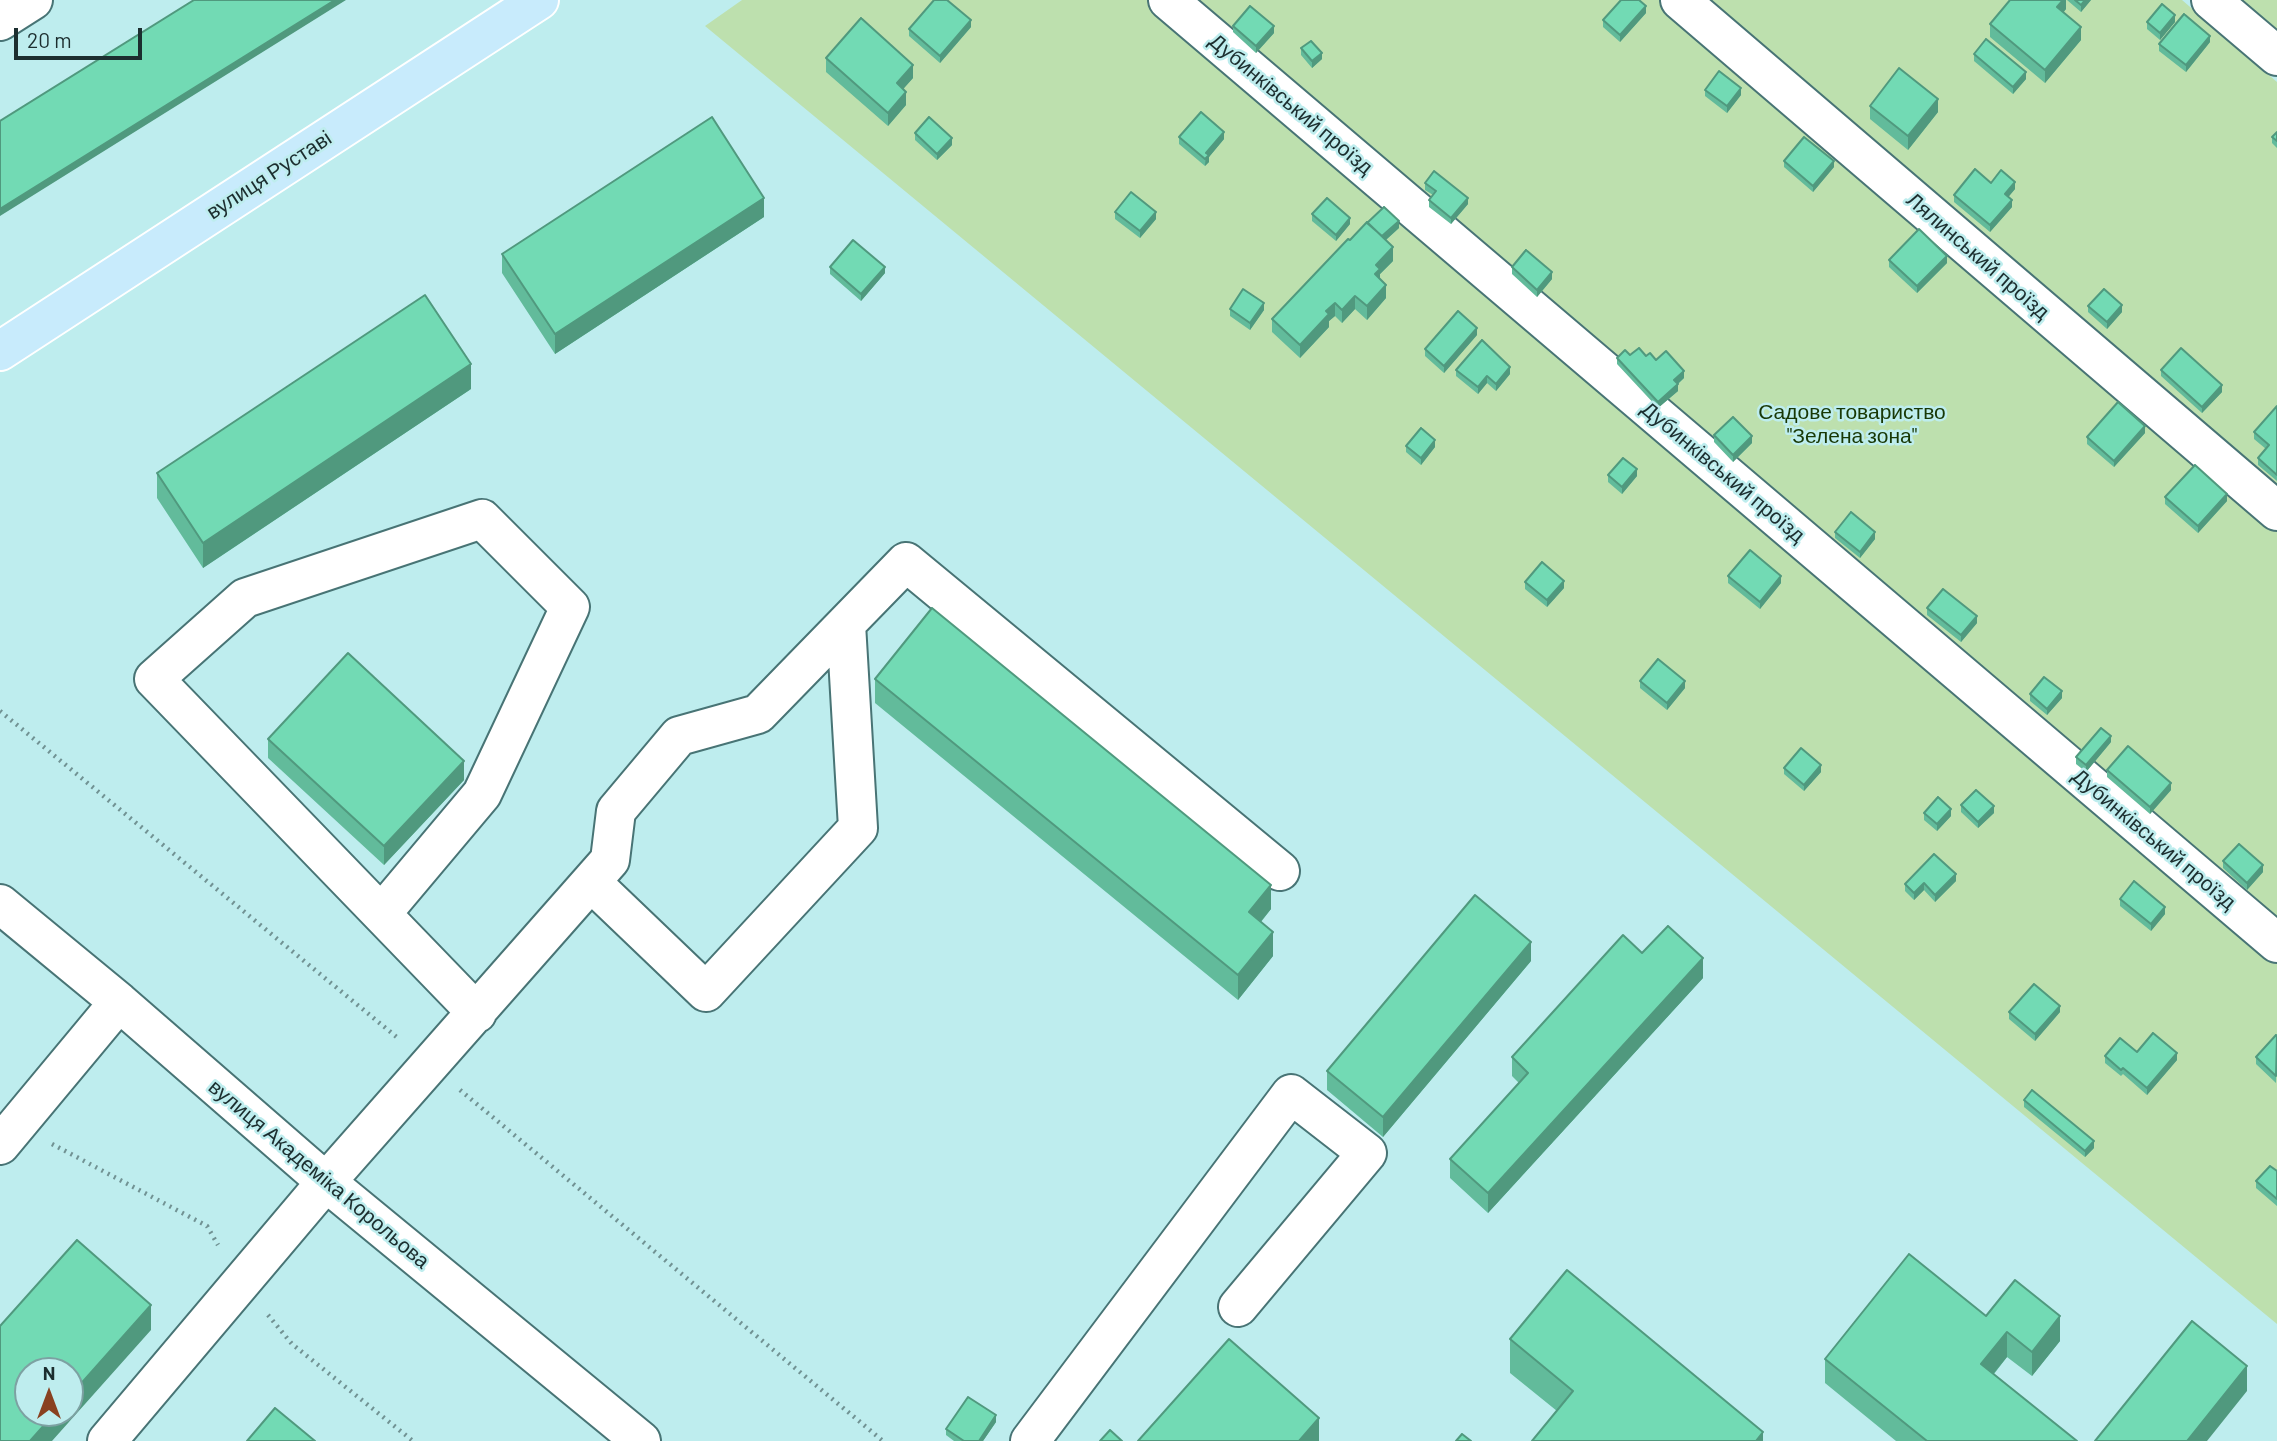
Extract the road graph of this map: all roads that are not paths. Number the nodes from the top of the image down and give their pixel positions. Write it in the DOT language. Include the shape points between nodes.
graph roads {
  1 [pos="33,0"];
  2 [pos="539,0"];
  3 [pos="1168,0"];
  4 [pos="1680,0"];
  5 [pos="2211,0"];
  6 [pos="0,21"];
  7 [pos="2277,56"];
  8 [pos="0,351"];
  9 [pos="2277,512"];
  10 [pos="846,624"];
  11 [pos="1280,871"];
  12 [pos="591,882"];
  13 [pos="0,904"];
  14 [pos="382,913"];
  15 [pos="2277,943"];
  16 [pos="119,1002"];
  17 [pos="477,1013"];
  18 [pos="0,1145"];
  19 [pos="326,1182"];
  20 [pos="1238,1307"];
  21 [pos="107,1441"];
  22 [pos="641,1441"];
  23 [pos="1030,1441"];
  1 -- 6 [label="street"];
  2 -- 8 [label="main road, вулиця Руставі"];
  3 -- 15 [label="street, Дубинківський проїзд"];
  4 -- 9 [label="street, Лялинський проїзд"];
  5 -- 7 [label="street"];
  10 -- 11 [label="street" via="906,562"];
  10 -- 12 [label="street" via="758,714 679,736 616,811 610,860"];
  10 -- 12 [label="street" via="858,828 706,992"];
  12 -- 17 [label="street"];
  13 -- 16 [label="street, вулиця Академіка Корольова"];
  14 -- 14 [label="street" via="154,679 245,598 482,519 570,607 482,794"];
  14 -- 17 [label="street"];
  16 -- 18 [label="street"];
  16 -- 19 [label="street, вулиця Академіка Корольова"];
  17 -- 19 [label="street"];
  19 -- 21 [label="street"];
  19 -- 22 [label="street, вулиця Академіка Корольова"];
  20 -- 23 [label="street" via="1367,1153 1292,1094"];
}
